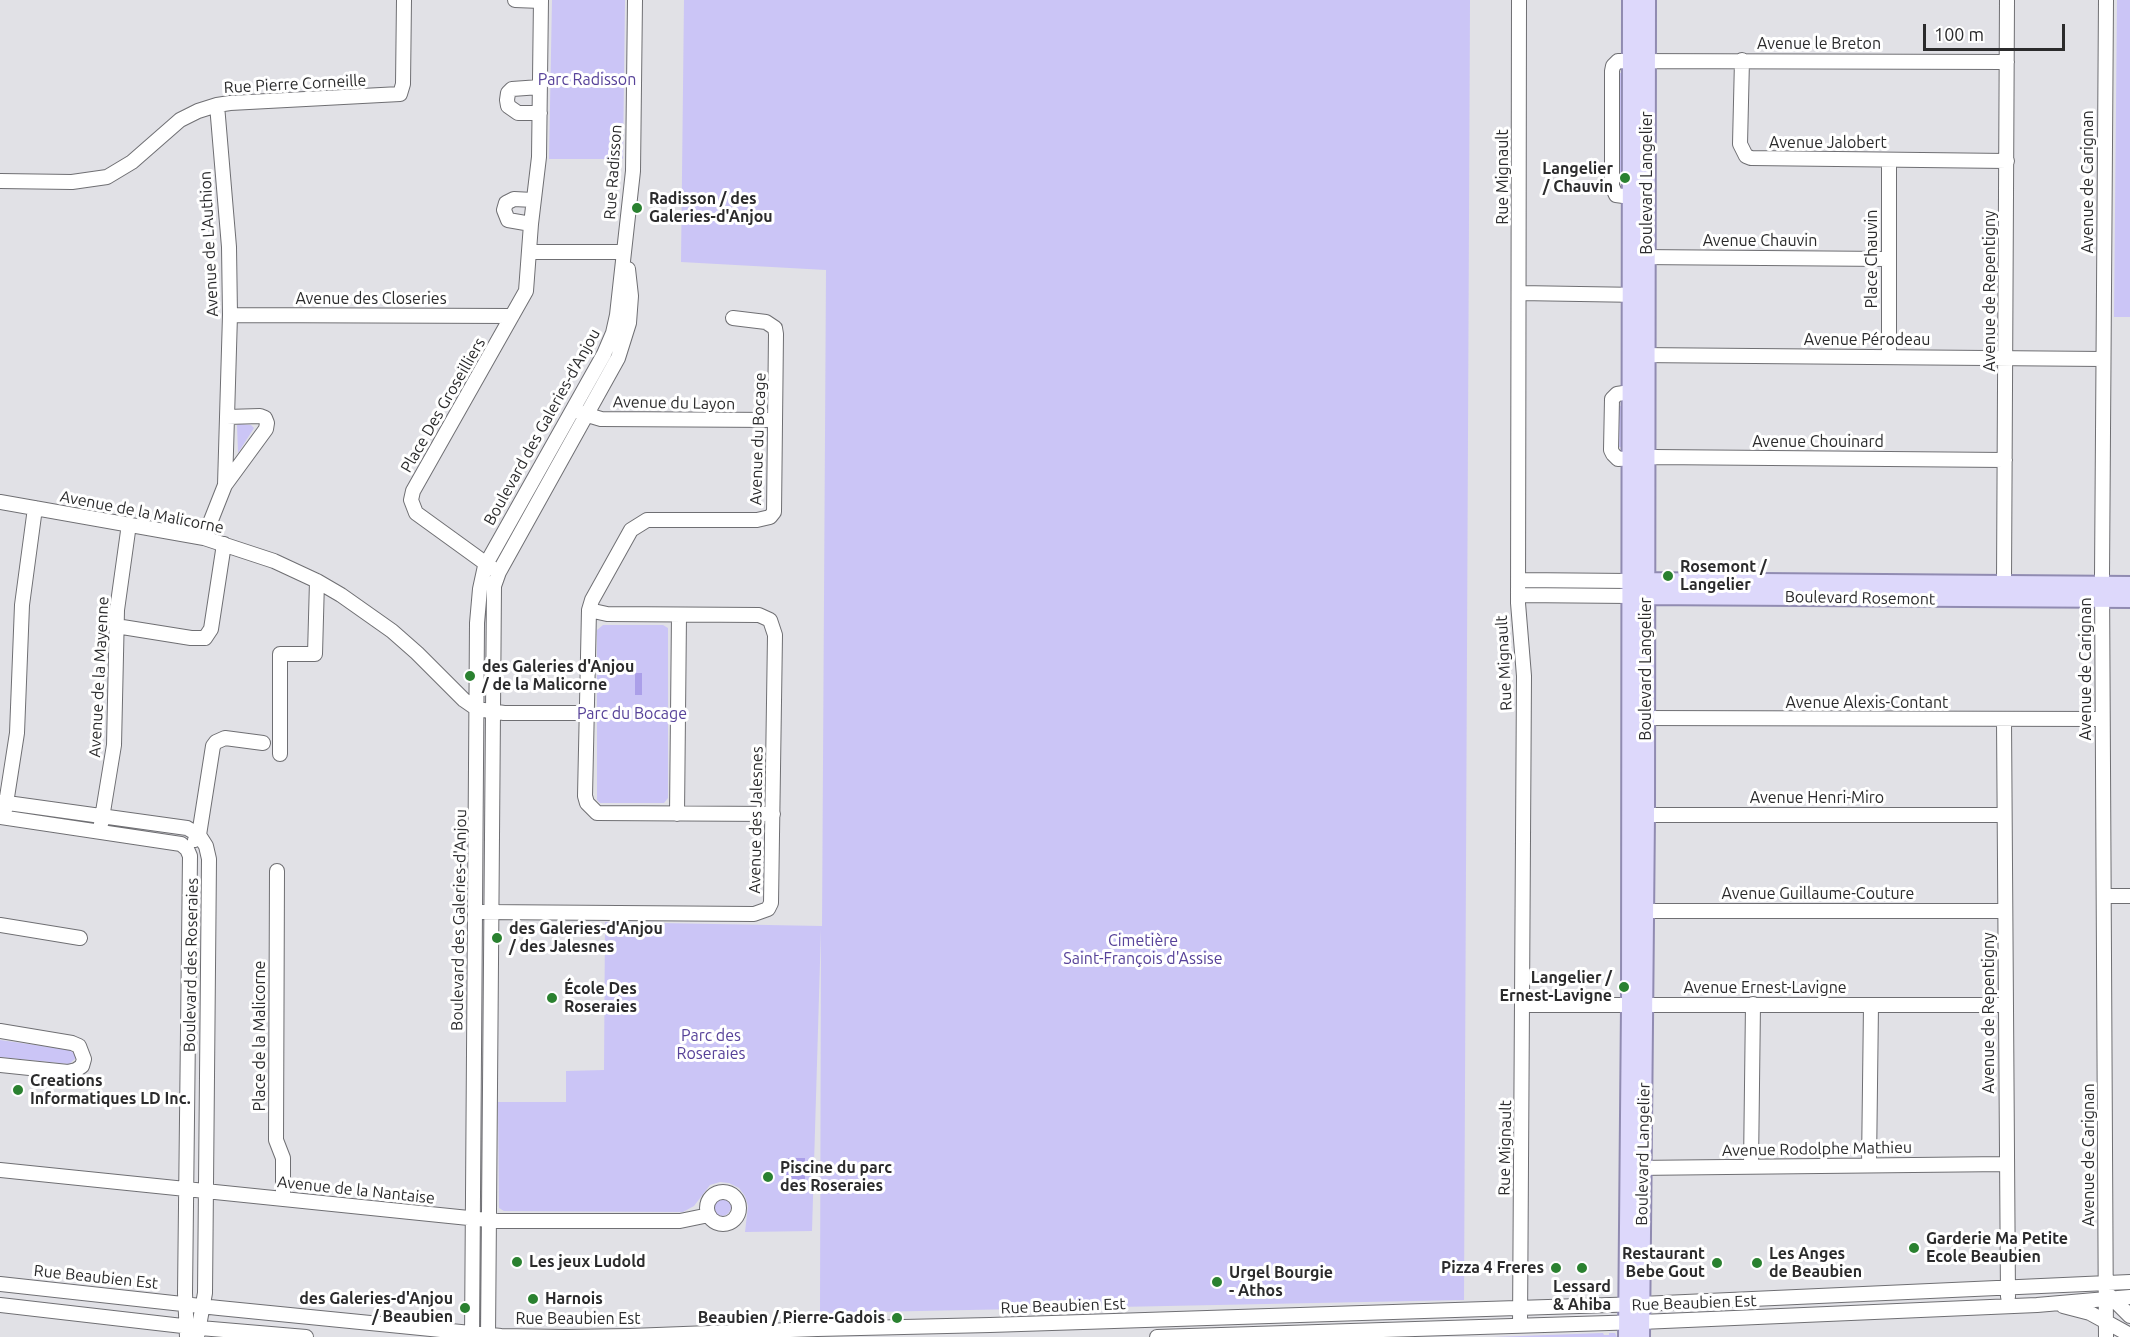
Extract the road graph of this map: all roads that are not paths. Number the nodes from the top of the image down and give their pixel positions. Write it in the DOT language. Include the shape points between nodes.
graph roads {
  1 [pos="404,0"];
  2 [pos="515,0"];
  3 [pos="636,0"];
  4 [pos="1519,0"];
  5 [pos="1631,0"];
  6 [pos="1647,0"];
  7 [pos="2007,0"];
  8 [pos="2106,0"];
  9 [pos="541,1"];
  10 [pos="1639,60"];
  11 [pos="1742,60"];
  12 [pos="2007,62"];
  13 [pos="540,87"];
  14 [pos="217,105"];
  15 [pos="540,113"];
  16 [pos="1889,160"];
  17 [pos="2007,160"];
  18 [pos="0,181"];
  19 [pos="533,200"];
  20 [pos="531,224"];
  21 [pos="530,252"];
  22 [pos="624,252"];
  23 [pos="1639,257"];
  24 [pos="1888,259"];
  25 [pos="1519,294"];
  26 [pos="1639,295"];
  27 [pos="230,315"];
  28 [pos="512,316"];
  29 [pos="733,318"];
  30 [pos="1638,355"];
  31 [pos="1888,357"];
  32 [pos="2006,358"];
  33 [pos="2103,359"];
  34 [pos="580,412"];
  35 [pos="227,417"];
  36 [pos="776,420"];
  37 [pos="1638,458"];
  38 [pos="2005,460"];
  39 [pos="225,485"];
  40 [pos="0,502"];
  41 [pos="35,508"];
  42 [pos="129,524"];
  43 [pos="204,538"];
  44 [pos="224,544"];
  45 [pos="486,566"];
  46 [pos="499,572"];
  47 [pos="1518,579"];
  48 [pos="317,581"];
  49 [pos="2004,583"];
  50 [pos="2130,585"];
  51 [pos="1638,588"];
  52 [pos="2102,592"];
  53 [pos="1518,595"];
  54 [pos="2130,599"];
  55 [pos="590,610"];
  56 [pos="679,615"];
  57 [pos="116,626"];
  58 [pos="477,709"];
  59 [pos="492,712"];
  60 [pos="586,713"];
  61 [pos="1638,718"];
  62 [pos="2102,719"];
  63 [pos="2004,720"];
  64 [pos="263,743"];
  65 [pos="280,754"];
  66 [pos="3,802"];
  67 [pos="677,814"];
  68 [pos="773,814"];
  69 [pos="1638,815"];
  70 [pos="2004,815"];
  71 [pos="103,816"];
  72 [pos="2,817"];
  73 [pos="100,832"];
  74 [pos="199,835"];
  75 [pos="187,849"];
  76 [pos="277,871"];
  77 [pos="2104,896"];
  78 [pos="2130,896"];
  79 [pos="1638,911"];
  80 [pos="2005,911"];
  81 [pos="476,912"];
  82 [pos="490,912"];
  83 [pos="0,925"];
  84 [pos="80,938"];
  85 [pos="1753,1004"];
  86 [pos="1523,1005"];
  87 [pos="1637,1005"];
  88 [pos="1872,1005"];
  89 [pos="2006,1005"];
  90 [pos="0,1031"];
  91 [pos="0,1065"];
  92 [pos="2006,1164"];
  93 [pos="1869,1165"];
  94 [pos="1751,1166"];
  95 [pos="1636,1168"];
  96 [pos="0,1170"];
  97 [pos="186,1189"];
  98 [pos="205,1191"];
  99 [pos="283,1199"];
  100 [pos="709,1215"];
  101 [pos="472,1219"];
  102 [pos="489,1221"];
  103 [pos="2130,1282"];
  104 [pos="0,1284"];
  105 [pos="2008,1288"];
  106 [pos="2106,1291"];
  107 [pos="1934,1292"];
  108 [pos="1827,1296"];
  109 [pos="2130,1297"];
  110 [pos="185,1303"];
  111 [pos="2052,1304"];
  112 [pos="0,1305"];
  113 [pos="1634,1305"];
  114 [pos="204,1306"];
  115 [pos="2008,1306"];
  116 [pos="1520,1309"];
  117 [pos="1935,1309"];
  118 [pos="1828,1314"];
  119 [pos="1302,1316"];
  120 [pos="2130,1316"];
  121 [pos="2106,1320"];
  122 [pos="1520,1325"];
  123 [pos="1634,1329"];
  124 [pos="990,1331"];
  125 [pos="193,1332"];
  126 [pos="873,1332"];
  127 [pos="472,1335"];
  128 [pos="1303,1335"];
  129 [pos="2130,1335"];
  130 [pos="488,1336"];
  131 [pos="673,1336"];
  132 [pos="306,1337"];
  133 [pos="1157,1337"];
  134 [pos="2106,1337"];
  1 -- 14 [label="street, Rue Pierre Corneille" via="400,94"];
  2 -- 9 [label="street"];
  3 -- 22 [label="street, Rue Radisson" via="633,171"];
  4 -- 25 [label="street, Rue Mignault"];
  5 -- 10 [label="main road, Boulevard Langelier"];
  6 -- 10 [label="main road, Boulevard Langelier"];
  7 -- 12 [label="street, Avenue de Repentigny"];
  8 -- 33 [label="street, Avenue de Carignan"];
  9 -- 13 [label="street, Place Des Groseilliers"];
  10 -- 11 [label="street, Avenue le Breton"];
  10 -- 23 [label="main road, Boulevard Langelier"];
  10 -- 23 [label="main road, Boulevard Langelier" via="1631,197"];
  11 -- 12 [label="street, Avenue le Breton"];
  11 -- 16 [label="street, Avenue Jalobert" via="1740,144 1746,156"];
  12 -- 17 [label="street, Avenue de Repentigny"];
  13 -- 15 [label="street, Place Des Groseilliers"];
  13 -- 15 [label="street" via="512,89 507,100 508,106 518,113"];
  14 -- 18 [label="street, Rue Pierre Corneille" via="180,120 132,162 107,177 80,182"];
  14 -- 27 [label="street, Avenue de L'Authion" via="229,247"];
  15 -- 19 [label="street, Place Des Groseilliers"];
  16 -- 17 [label="street, Avenue Jalobert"];
  16 -- 24 [label="street, Place Chauvin"];
  17 -- 32 [label="street, Avenue de Repentigny"];
  19 -- 20 [label="street, Place Des Groseilliers"];
  19 -- 20 [label="street" via="508,201 504,210 508,220"];
  20 -- 21 [label="street, Place Des Groseilliers"];
  21 -- 22 [label="street"];
  21 -- 28 [label="street, Place Des Groseilliers" via="526,291"];
  22 -- 34 [label="street, Boulevard des Galeries-d'Anjou" via="631,297 629,322 618,358"];
  23 -- 24 [label="street, Avenue Chauvin"];
  23 -- 26 [label="main road, Boulevard Langelier"];
  24 -- 31 [label="street, Place Chauvin"];
  25 -- 26 [label="street"];
  25 -- 47 [label="street, Rue Mignault"];
  26 -- 30 [label="main road, Boulevard Langelier"];
  27 -- 28 [label="street, Avenue des Closeries"];
  27 -- 35 [label="street, Avenue de L'Authion"];
  28 -- 45 [label="street, Place Des Groseilliers" via="411,495 416,513"];
  29 -- 36 [label="street, Avenue du Bocage" via="766,322 775,328"];
  30 -- 31 [label="street, Avenue Pérodeau"];
  30 -- 37 [label="main road, Boulevard Langelier"];
  30 -- 37 [label="main road, Boulevard Langelier" via="1630,392"];
  31 -- 32 [label="street, Avenue Pérodeau"];
  32 -- 33 [label="street, Avenue Pérodeau"];
  32 -- 38 [label="street, Avenue de Repentigny"];
  33 -- 52 [label="street, Avenue de Carignan"];
  34 -- 36 [label="street, Avenue du Layon" via="601,419"];
  34 -- 45 [label="street, Boulevard des Galeries-d'Anjou"];
  34 -- 46 [label="street, Boulevard des Galeries-d'Anjou"];
  35 -- 39 [label="street, Avenue de L'Authion"];
  35 -- 39 [label="street, Avenue de L'Authion" via="260,416 267,423"];
  36 -- 55 [label="street, Avenue du Bocage" via="775,504 770,517 656,519 638,524 631,530"];
  37 -- 38 [label="street, Avenue Chouinard"];
  37 -- 51 [label="main road, Boulevard Langelier"];
  38 -- 49 [label="street, Avenue de Repentigny"];
  39 -- 43 [label="street, Avenue de L'Authion"];
  40 -- 41 [label="street, Avenue de la Malicorne"];
  41 -- 42 [label="street, Avenue de la Malicorne"];
  41 -- 66 [label="street" via="23,593 17,733"];
  42 -- 43 [label="street, Avenue de la Malicorne"];
  42 -- 57 [label="street, Avenue de la Mayenne"];
  43 -- 44 [label="street, Avenue de la Malicorne"];
  44 -- 48 [label="street, Avenue de la Malicorne"];
  44 -- 57 [label="street" via="211,629 205,638"];
  45 -- 46 [label="street, Place Des Groseilliers"];
  45 -- 58 [label="street, Boulevard des Galeries-d'Anjou" via="478,606"];
  46 -- 59 [label="street, Boulevard des Galeries-d'Anjou" via="493,597"];
  47 -- 51 [label="street, Boulevard Rosemont"];
  47 -- 53 [label="street, Rue Mignault"];
  48 -- 58 [label="street, Avenue de la Malicorne" via="392,631"];
  48 -- 65 [label="street" via="315,654 280,654"];
  49 -- 51 [label="main road, Boulevard Rosemont"];
  49 -- 52 [label="main road, Boulevard Rosemont"];
  50 -- 52 [label="main road, Boulevard Rosemont"];
  51 -- 52 [label="main road, Boulevard Rosemont"];
  51 -- 53 [label="street, Boulevard Rosemont"];
  51 -- 61 [label="main road, Boulevard Langelier"];
  52 -- 54 [label="main road, Boulevard Rosemont"];
  52 -- 62 [label="street, Avenue de Carignan"];
  53 -- 86 [label="street, Rue Mignault" via="1524,676"];
  55 -- 56 [label="street, Avenue des Jalesnes" via="607,614"];
  55 -- 60 [label="street, Avenue du Bocage"];
  56 -- 67 [label="street"];
  56 -- 68 [label="street, Avenue des Jalesnes" via="759,615 770,620 775,635"];
  57 -- 71 [label="street, Avenue de la Mayenne" via="114,745"];
  58 -- 59 [label="street, Avenue de la Malicorne"];
  58 -- 81 [label="street, Boulevard des Galeries-d'Anjou"];
  59 -- 60 [label="street, Avenue de la Malicorne"];
  59 -- 82 [label="street, Boulevard des Galeries-d'Anjou"];
  60 -- 67 [label="street, Avenue du Bocage" via="585,796 590,809 597,813"];
  61 -- 63 [label="street, Avenue Alexis-Contant"];
  61 -- 69 [label="main road, Boulevard Langelier"];
  62 -- 63 [label="street, Avenue Alexis-Contant"];
  62 -- 77 [label="street, Avenue de Carignan"];
  63 -- 70 [label="street, Avenue de Repentigny"];
  64 -- 74 [label="street" via="225,738 213,746"];
  66 -- 71 [label="street"];
  66 -- 72 [label="street"];
  67 -- 68 [label="street, Avenue du Bocage"];
  68 -- 82 [label="street, Avenue des Jalesnes" via="773,894 768,909 762,912"];
  69 -- 70 [label="street, Avenue Henri-Miro"];
  69 -- 79 [label="main road, Boulevard Langelier"];
  70 -- 80 [label="street, Avenue de Repentigny"];
  71 -- 73 [label="street, Avenue de la Mayenne"];
  71 -- 74 [label="street" via="187,828"];
  72 -- 73 [label="street"];
  73 -- 75 [label="street" via="181,844"];
  74 -- 75 [label="street"];
  74 -- 98 [label="street, Boulevard des Roseraies" via="209,859"];
  75 -- 97 [label="street, Boulevard des Roseraies" via="190,856"];
  76 -- 99 [label="street, Place de la Malicorne" via="276,1140 283,1158"];
  77 -- 78 [label="street"];
  77 -- 106 [label="street, Avenue de Carignan"];
  79 -- 80 [label="street, Avenue Guillaume-Couture"];
  79 -- 87 [label="main road, Boulevard Langelier"];
  80 -- 89 [label="street, Avenue de Repentigny"];
  81 -- 82 [label="street, Avenue des Jalesnes"];
  81 -- 101 [label="street, Boulevard des Galeries-d'Anjou"];
  82 -- 102 [label="street, Boulevard des Galeries-d'Anjou"];
  83 -- 84 [label="street"];
  85 -- 87 [label="street, Avenue Ernest-Lavigne"];
  85 -- 88 [label="street, Avenue Ernest-Lavigne"];
  85 -- 94 [label="street"];
  86 -- 87 [label="street, Avenue Ernest-Lavigne"];
  86 -- 116 [label="street, Rue Mignault"];
  87 -- 95 [label="main road, Boulevard Langelier"];
  88 -- 89 [label="street, Avenue Ernest-Lavigne"];
  88 -- 93 [label="street"];
  89 -- 92 [label="street, Avenue de Repentigny"];
  90 -- 91 [label="street" via="72,1043 79,1046 84,1059 82,1066 68,1072"];
  92 -- 93 [label="street, Avenue Rodolphe Mathieu"];
  92 -- 105 [label="street, Avenue de Repentigny"];
  93 -- 94 [label="street, Avenue Rodolphe Mathieu"];
  94 -- 95 [label="street, Avenue Rodolphe Mathieu"];
  95 -- 113 [label="main road, Boulevard Langelier"];
  96 -- 97 [label="street, Avenue de la Nantaise"];
  97 -- 98 [label="street, Avenue de la Nantaise"];
  97 -- 110 [label="street, Boulevard des Roseraies"];
  98 -- 99 [label="street, Avenue de la Nantaise"];
  98 -- 114 [label="street, Boulevard des Roseraies"];
  99 -- 101 [label="street, Avenue de la Nantaise"];
  100 -- 102 [label="street, Avenue de la Nantaise" via="680,1221"];
  101 -- 102 [label="street, Avenue de la Nantaise"];
  101 -- 127 [label="street, Boulevard des Galeries-d'Anjou"];
  102 -- 130 [label="street, Boulevard des Galeries-d'Anjou"];
  103 -- 106 [label="street, Rue Beaubien Est"];
  104 -- 110 [label="street, Rue Beaubien Est"];
  105 -- 106 [label="street, Rue Beaubien Est"];
  105 -- 107 [label="street, Rue Beaubien Est"];
  105 -- 115 [label="street, Avenue de Repentigny"];
  106 -- 109 [label="street, Rue Beaubien Est"];
  106 -- 111 [label="street, Rue Beaubien Est"];
  106 -- 120 [label="street"];
  106 -- 121 [label="street, Avenue de Carignan"];
  107 -- 108 [label="street, Rue Beaubien Est"];
  107 -- 117 [label="street"];
  108 -- 113 [label="street, Rue Beaubien Est"];
  108 -- 118 [label="street"];
  110 -- 114 [label="street, Rue Beaubien Est"];
  110 -- 125 [label="street, Boulevard des Roseraies"];
  111 -- 115 [label="street, Rue Beaubien Est"];
  111 -- 121 [label="street, Rue Beaubien Est"];
  112 -- 125 [label="street"];
  113 -- 116 [label="street, Rue Beaubien Est"];
  113 -- 123 [label="main road, Boulevard Langelier"];
  114 -- 125 [label="street, Boulevard des Roseraies"];
  114 -- 127 [label="street, Rue Beaubien Est"];
  115 -- 117 [label="street, Rue Beaubien Est"];
  116 -- 119 [label="street, Rue Beaubien Est"];
  116 -- 122 [label="street, Rue Mignault"];
  117 -- 118 [label="street, Rue Beaubien Est"];
  118 -- 123 [label="street, Rue Beaubien Est"];
  119 -- 124 [label="street, Rue Beaubien Est"];
  119 -- 128 [label="street"];
  121 -- 129 [label="street, Rue Beaubien Est"];
  121 -- 134 [label="street, Avenue de Carignan"];
  122 -- 123 [label="street, Rue Beaubien Est"];
  122 -- 128 [label="street, Rue Beaubien Est"];
  124 -- 126 [label="street, Rue Beaubien Est"];
  125 -- 132 [label="street"];
  126 -- 131 [label="street, Rue Beaubien Est"];
  127 -- 130 [label="street, Rue Beaubien Est"];
  128 -- 133 [label="street, Rue Beaubien Est"];
  130 -- 131 [label="street, Rue Beaubien Est"];
}
